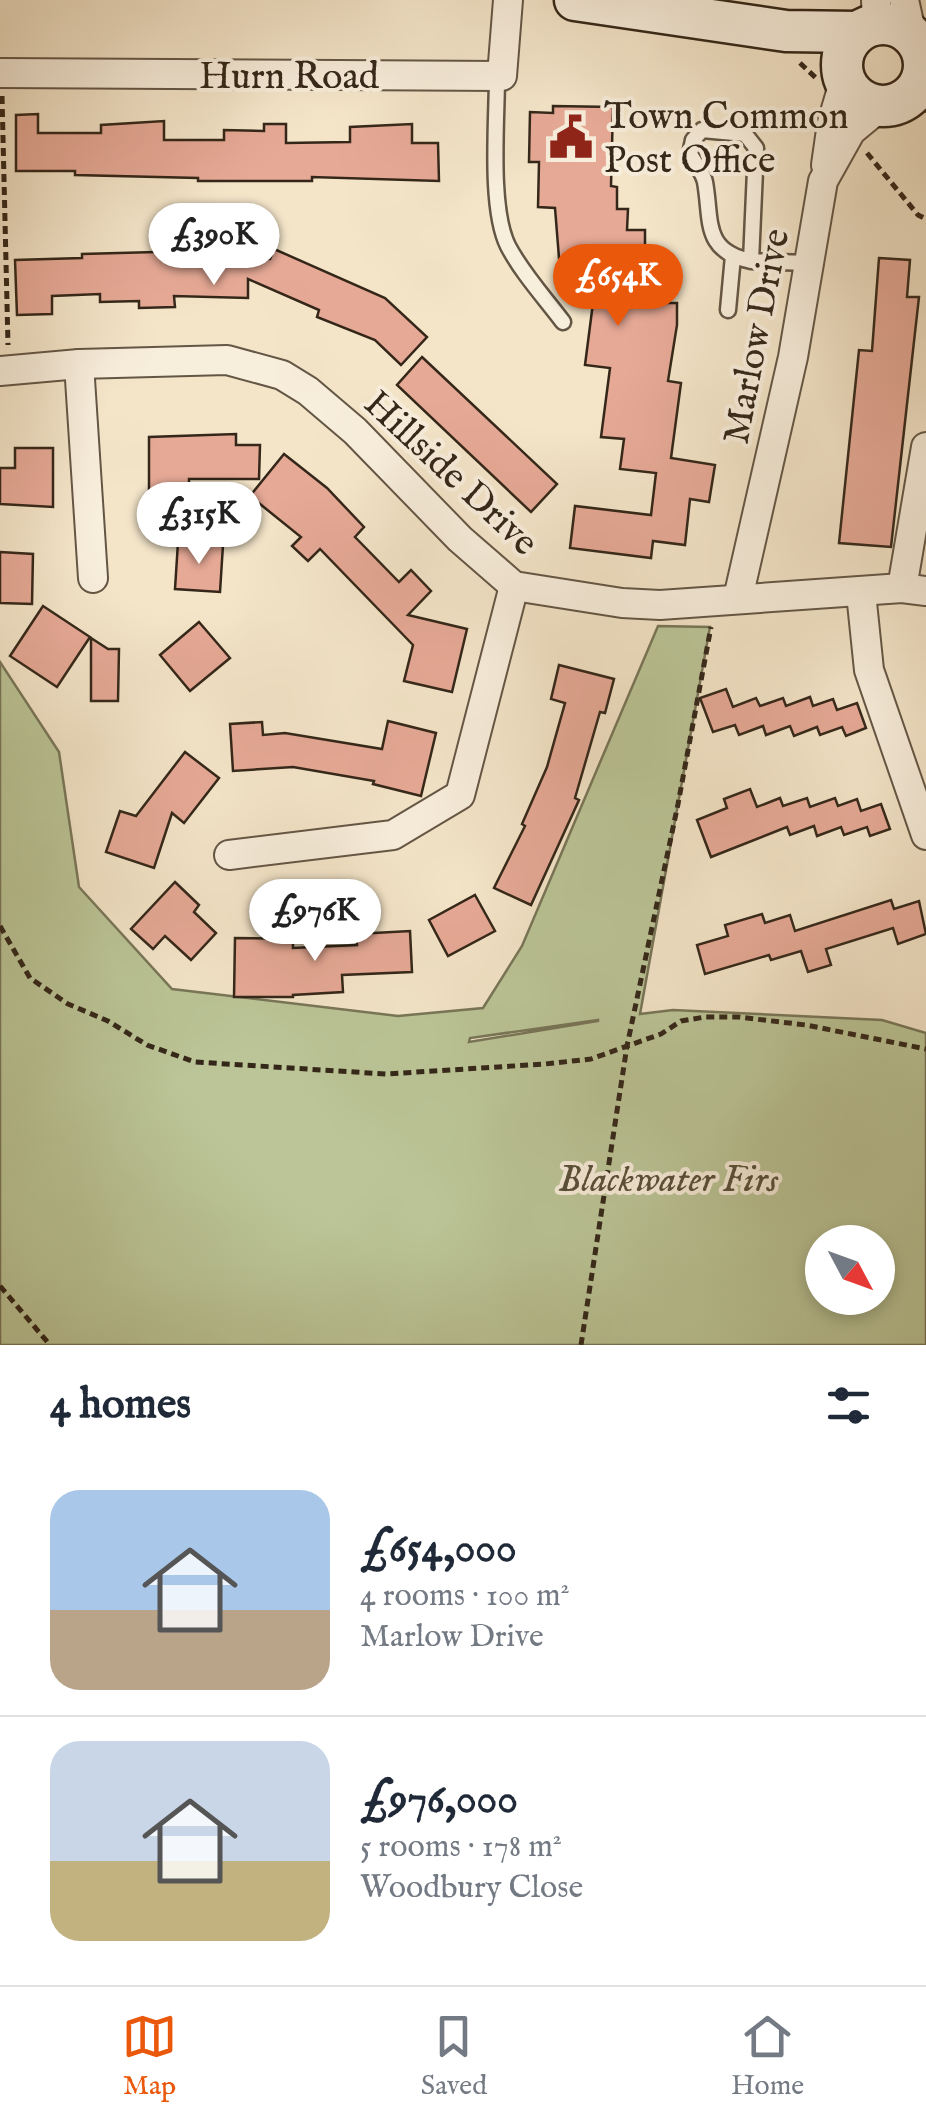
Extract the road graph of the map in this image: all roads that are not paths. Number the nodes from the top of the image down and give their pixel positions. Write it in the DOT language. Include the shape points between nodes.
graph roads {
  1 [pos="508,0"];
  2 [pos="575,0"];
  3 [pos="890,52"];
  4 [pos="1,74"];
  5 [pos="497,76"];
  6 [pos="823,181"];
  7 [pos="733,256"];
  8 [pos="752,261"];
  9 [pos="808,263"];
  10 [pos="728,310"];
  11 [pos="563,322"];
  12 [pos="80,364"];
  13 [pos="4,371"];
  14 [pos="926,446"];
  15 [pos="93,578"];
  16 [pos="514,586"];
  17 [pos="914,590"];
  18 [pos="861,593"];
  19 [pos="727,599"];
  20 [pos="926,835"];
  21 [pos="229,855"];
  1 -- 5 [label="street"];
  2 -- 3 [label="main road" via="791,46"];
  3 -- 6 [label="street, Marlow Drive"];
  3 -- 6 [label="street" via="832,123"];
  4 -- 5 [label="street, Hurn Road"];
  5 -- 11 [label="lane" via="500,222 508,246"];
  6 -- 9 [label="street, Marlow Drive"];
  7 -- 8 [label="lane"];
  7 -- 8 [label="lane" via="710,234 704,176 690,154 702,130 744,134 756,148"];
  7 -- 10 [label="lane"];
  8 -- 9 [label="lane"];
  9 -- 19 [label="street, Marlow Drive" via="792,357"];
  12 -- 13 [label="street, Hillside Drive"];
  12 -- 15 [label="street"];
  12 -- 16 [label="street, Hillside Drive" via="227,360 282,375 355,431"];
  14 -- 17 [label="street"];
  16 -- 19 [label="street, Hillside Drive" via="622,603"];
  16 -- 21 [label="street" via="460,795 393,835"];
  17 -- 18 [label="street, Hillside Drive"];
  18 -- 19 [label="street, Hillside Drive"];
  18 -- 20 [label="street" via="869,670"];
}
